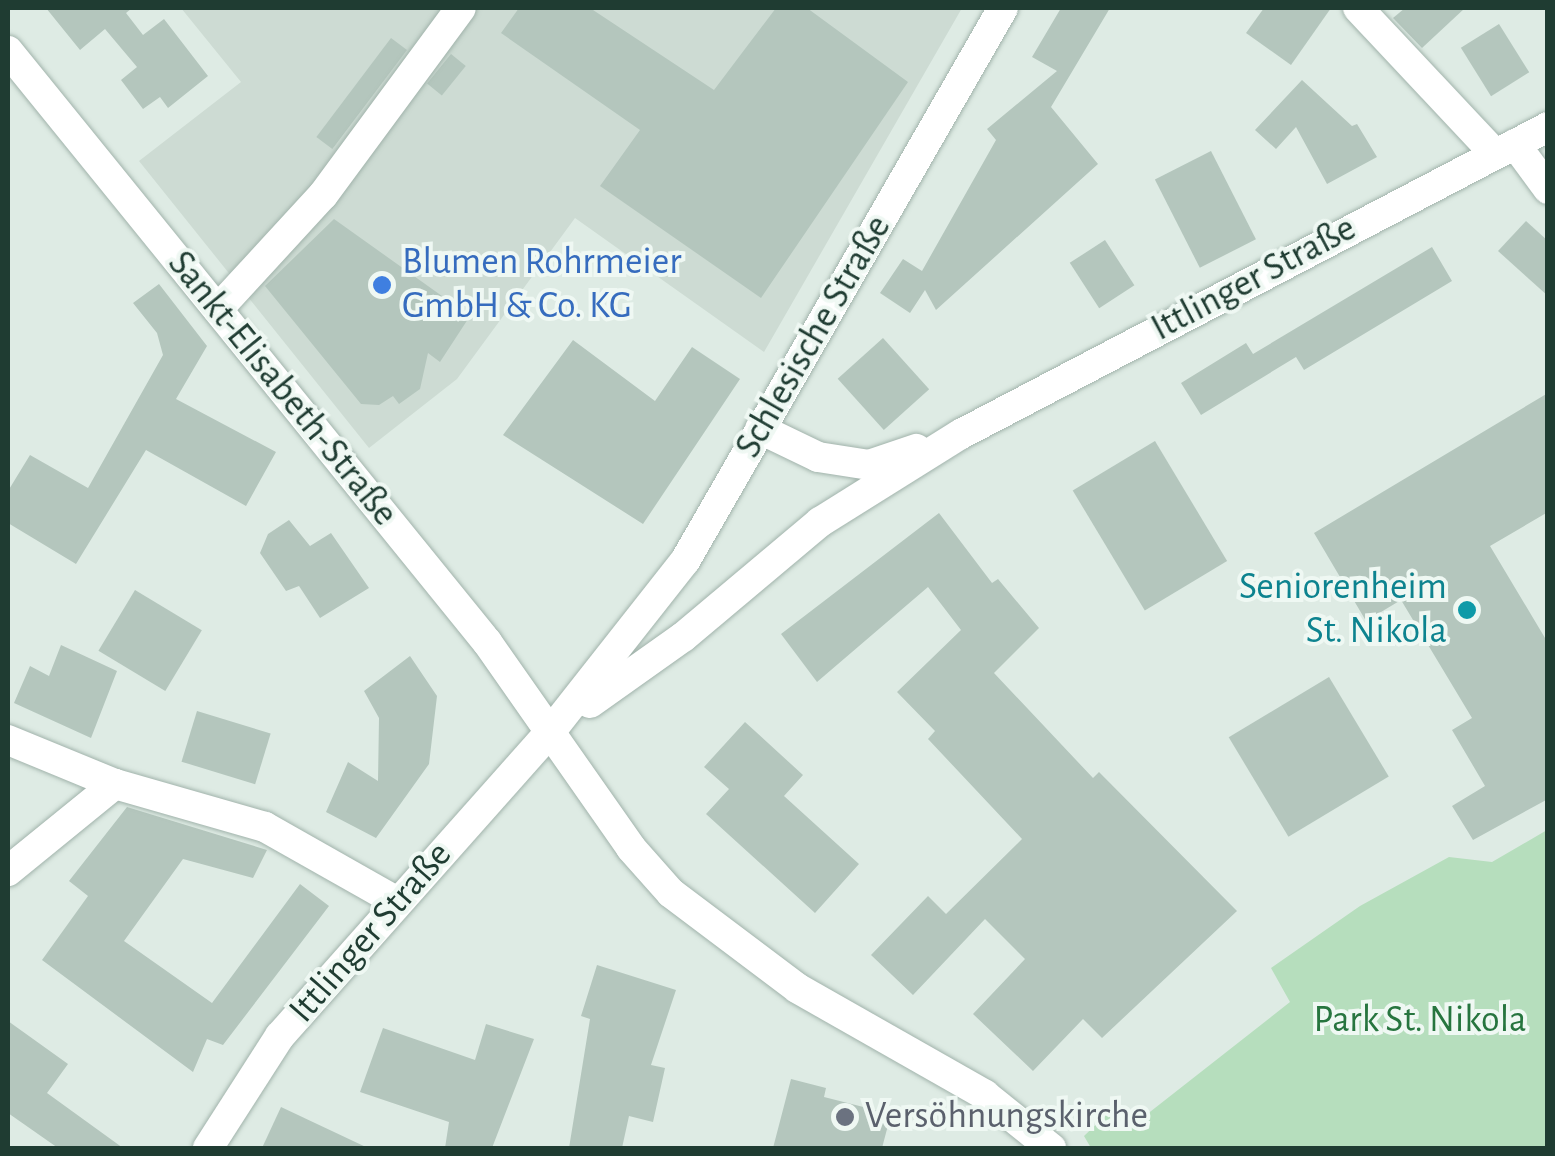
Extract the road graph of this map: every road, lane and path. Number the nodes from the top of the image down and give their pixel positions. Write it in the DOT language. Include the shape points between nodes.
graph roads {
  1 [pos="462,8"];
  2 [pos="1003,8"];
  3 [pos="1358,8"];
  4 [pos="8,51"];
  5 [pos="1548,127"];
  6 [pos="1505,149"];
  7 [pos="1548,189"];
  8 [pos="218,309"];
  9 [pos="760,429"];
  10 [pos="961,434"];
  11 [pos="613,658"];
  12 [pos="551,731"];
  13 [pos="8,740"];
  14 [pos="115,784"];
  15 [pos="8,870"];
  16 [pos="396,901"];
  17 [pos="208,1148"];
  18 [pos="1052,1148"];
  1 -- 8 [label="street" via="323,195"];
  2 -- 9 [label="street, Schlesische Straße"];
  3 -- 6 [label="street"];
  4 -- 8 [label="street, Sankt-Elisabeth-Straße"];
  5 -- 6 [label="street, Ittlinger Straße"];
  6 -- 7 [label="street"];
  6 -- 10 [label="street, Ittlinger Straße"];
  8 -- 12 [label="street, Sankt-Elisabeth-Straße"];
  9 -- 10 [label="street, Ittlinger Straße" via="818,457 869,464"];
  9 -- 11 [label="street, Schlesische Straße" via="685,561"];
  10 -- 12 [label="street, Ittlinger Straße" via="820,522 683,638"];
  11 -- 12 [label="street, Ittlinger Straße"];
  12 -- 16 [label="street, Ittlinger Straße"];
  12 -- 18 [label="street, Sankt-Elisabeth-Straße" via="671,893 767,968 986,1095"];
  13 -- 14 [label="street"];
  14 -- 15 [label="street"];
  14 -- 16 [label="street" via="265,827"];
  16 -- 17 [label="street, Ittlinger Straße" via="280,1036"];
}
